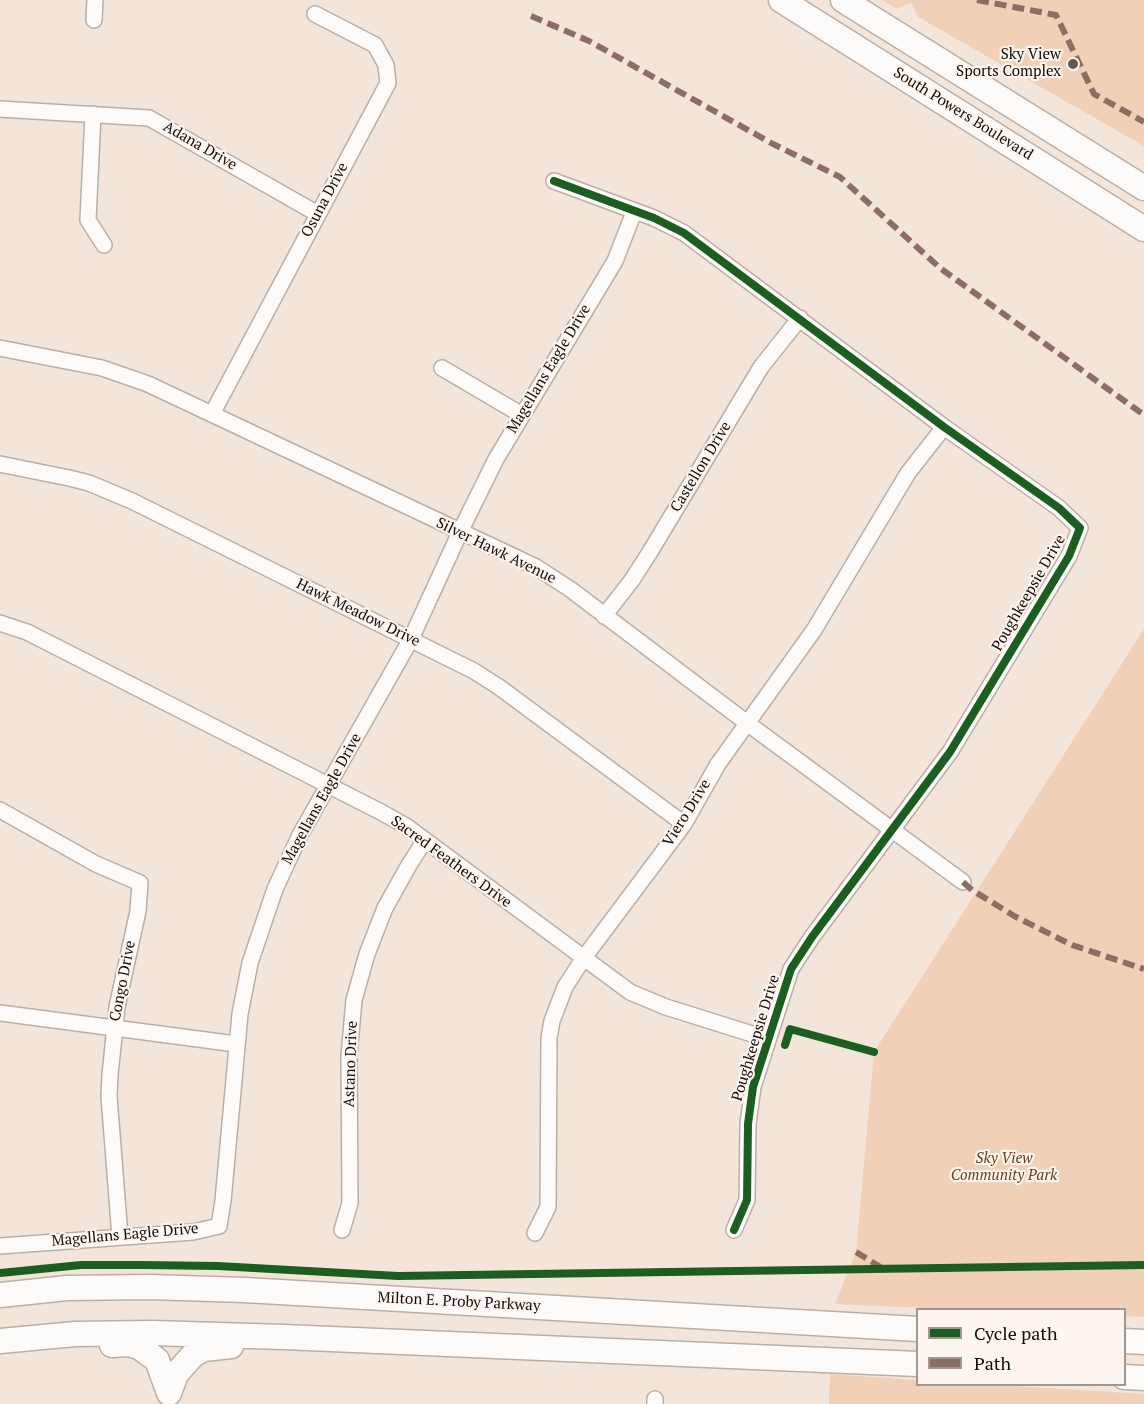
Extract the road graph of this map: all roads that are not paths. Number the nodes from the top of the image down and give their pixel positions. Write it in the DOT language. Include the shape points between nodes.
graph roads {
  1 [pos="95,0"];
  2 [pos="781,0"];
  3 [pos="843,0"];
  4 [pos="315,14"];
  5 [pos="94,20"];
  6 [pos="0,109"];
  7 [pos="93,114"];
  8 [pos="554,181"];
  9 [pos="1144,188"];
  10 [pos="634,212"];
  11 [pos="318,214"];
  12 [pos="1144,229"];
  13 [pos="104,245"];
  14 [pos="800,318"];
  15 [pos="0,348"];
  16 [pos="442,368"];
  17 [pos="212,414"];
  18 [pos="522,415"];
  19 [pos="944,427"];
  20 [pos="0,464"];
  21 [pos="460,532"];
  22 [pos="604,616"];
  23 [pos="0,623"];
  24 [pos="411,639"];
  25 [pos="747,723"];
  26 [pos="328,784"];
  27 [pos="0,810"];
  28 [pos="684,824"];
  29 [pos="892,830"];
  30 [pos="425,840"];
  31 [pos="963,882"];
  32 [pos="583,959"];
  33 [pos="0,1013"];
  34 [pos="115,1027"];
  35 [pos="768,1040"];
  36 [pos="236,1044"];
  37 [pos="342,1230"];
  38 [pos="734,1230"];
  39 [pos="535,1233"];
  40 [pos="120,1237"];
  41 [pos="0,1246"];
  42 [pos="0,1295"];
  43 [pos="916,1329"];
  44 [pos="284,1337"];
  45 [pos="0,1341"];
  46 [pos="1126,1341"];
  47 [pos="1144,1342"];
  48 [pos="0,1351"];
  49 [pos="916,1364"];
  50 [pos="1126,1377"];
  51 [pos="1144,1378"];
  1 -- 5 [label="street"];
  2 -- 12 [label="highway, South Powers Boulevard"];
  3 -- 9 [label="highway"];
  4 -- 11 [label="street, Osuna Drive" via="375,45 386,65 388,83"];
  6 -- 7 [label="street, Adana Drive"];
  7 -- 11 [label="street, Adana Drive" via="150,118"];
  7 -- 13 [label="street" via="88,220"];
  8 -- 10 [label="street, Poughkeepsie Drive"];
  10 -- 14 [label="street, Poughkeepsie Drive" via="684,233"];
  10 -- 18 [label="street, Magellans Eagle Drive" via="615,261"];
  11 -- 17 [label="street, Osuna Drive"];
  14 -- 19 [label="street, Poughkeepsie Drive"];
  14 -- 22 [label="street, Castellon Drive" via="761,367 650,552"];
  15 -- 17 [label="street, Silver Hawk Avenue" via="102,368"];
  16 -- 18 [label="street"];
  17 -- 21 [label="street, Silver Hawk Avenue"];
  18 -- 21 [label="street, Magellans Eagle Drive"];
  19 -- 25 [label="street, Viero Drive" via="908,472 814,630"];
  19 -- 29 [label="street, Poughkeepsie Drive" via="1059,508 1080,528 1069,556 950,752"];
  20 -- 24 [label="street, Hawk Meadow Drive" via="89,483 132,501"];
  21 -- 22 [label="street, Silver Hawk Avenue" via="552,577"];
  21 -- 24 [label="street, Magellans Eagle Drive"];
  22 -- 25 [label="street, Silver Hawk Avenue"];
  23 -- 26 [label="street, Sacred Feathers Drive" via="27,632"];
  24 -- 26 [label="street, Magellans Eagle Drive"];
  24 -- 28 [label="street, Hawk Meadow Drive" via="499,687"];
  25 -- 28 [label="street, Viero Drive"];
  25 -- 29 [label="street, Silver Hawk Avenue"];
  26 -- 30 [label="street, Sacred Feathers Drive"];
  26 -- 36 [label="street, Magellans Eagle Drive" via="285,864 264,918 250,963"];
  27 -- 34 [label="street, Congo Drive" via="96,864 140,883"];
  28 -- 32 [label="street, Viero Drive"];
  29 -- 31 [label="street, Silver Hawk Avenue"];
  29 -- 35 [label="street, Poughkeepsie Drive" via="798,957 785,984"];
  30 -- 32 [label="street, Sacred Feathers Drive"];
  30 -- 37 [label="street, Astano Drive" via="385,909 354,1000 348,1056 350,1203"];
  32 -- 35 [label="street, Sacred Feathers Drive" via="644,999"];
  32 -- 39 [label="street, Viero Drive" via="565,987 549,1038 548,1207"];
  33 -- 34 [label="street"];
  34 -- 36 [label="street"];
  34 -- 40 [label="street, Congo Drive" via="110,1096"];
  35 -- 38 [label="street, Poughkeepsie Drive" via="749,1106 747,1200"];
  36 -- 40 [label="street, Magellans Eagle Drive" via="219,1226 193,1232"];
  40 -- 41 [label="street, Magellans Eagle Drive"];
  42 -- 43 [label="highway, Milton E. Proby Parkway" via="67,1288 245,1290"];
  44 -- 45 [label="highway" via="75,1334"];
  44 -- 48 [label="highway" via="264,1347 204,1349 182,1366 169,1393 157,1360 128,1344"];
  44 -- 49 [label="highway"];
  46 -- 47 [label="highway"];
  50 -- 51 [label="highway"];
}
